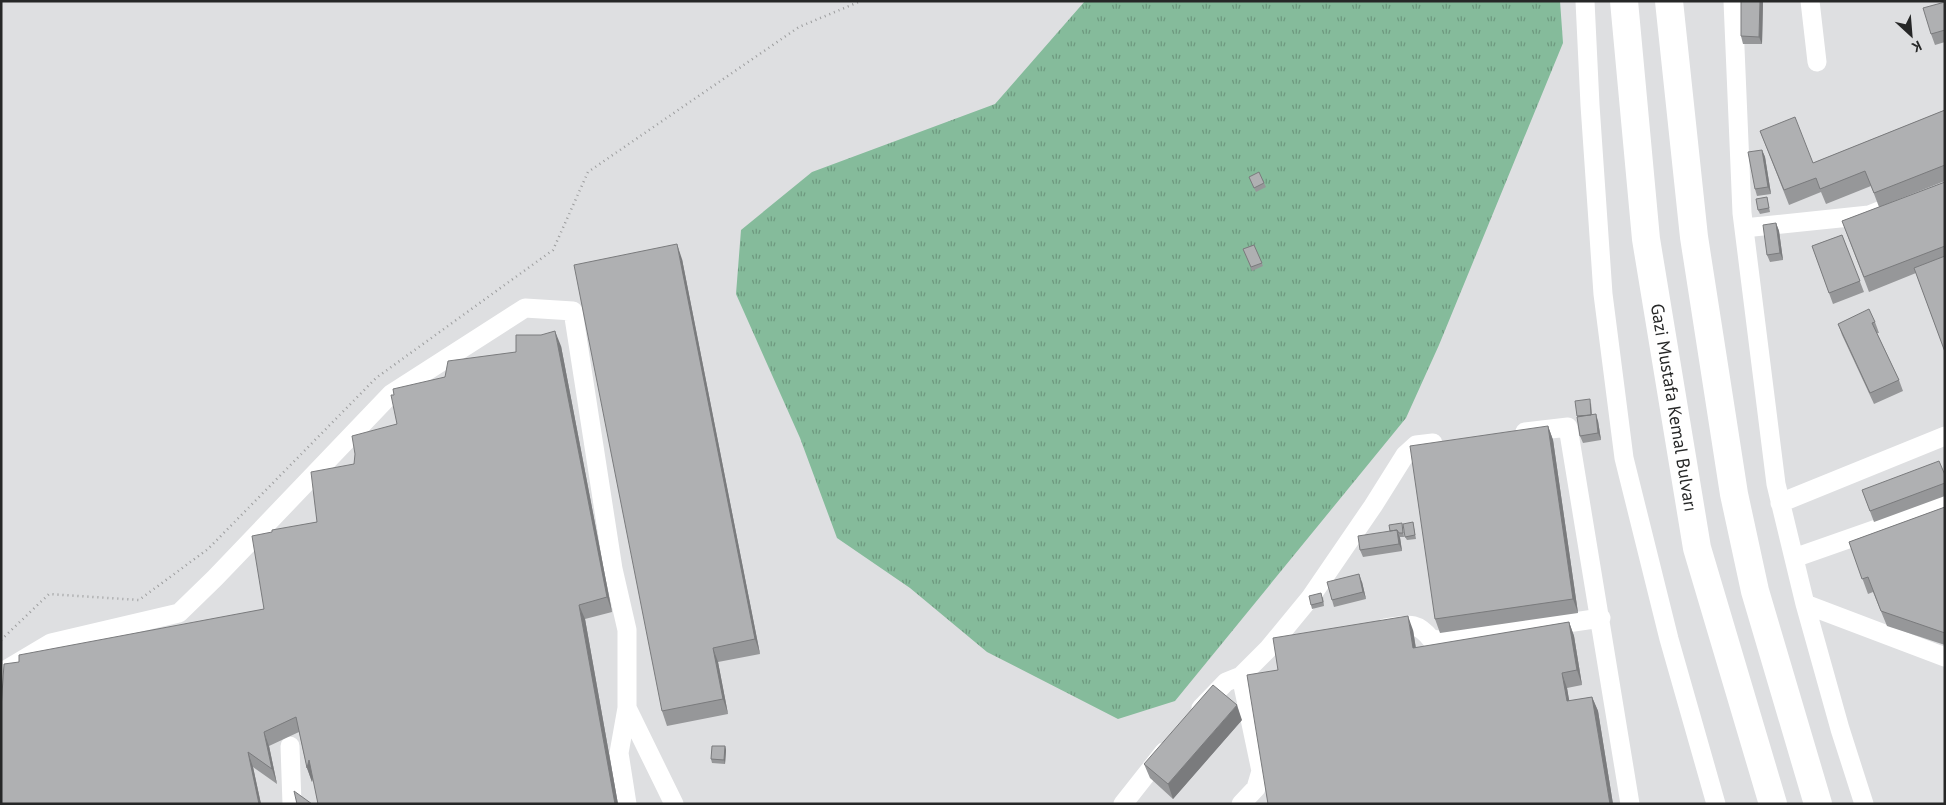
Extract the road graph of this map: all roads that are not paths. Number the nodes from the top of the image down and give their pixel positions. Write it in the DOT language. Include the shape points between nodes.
graph roads {
  1 [pos="1585,1"];
  2 [pos="1624,1"];
  3 [pos="1669,1"];
  4 [pos="1733,1"];
  5 [pos="1810,1"];
  6 [pos="1817,62"];
  7 [pos="1894,205"];
  8 [pos="1744,228"];
  9 [pos="1511,434"];
  10 [pos="1945,436"];
  11 [pos="1454,441"];
  12 [pos="1780,503"];
  13 [pos="1945,505"];
  14 [pos="1794,558"];
  15 [pos="1805,604"];
  16 [pos="1601,618"];
  17 [pos="1366,632"];
  18 [pos="1292,644"];
  19 [pos="1268,649"];
  20 [pos="1945,657"];
  21 [pos="1,674"];
  22 [pos="1241,676"];
  23 [pos="627,708"];
  24 [pos="1187,724"];
  25 [pos="1175,739"];
  26 [pos="290,746"];
  27 [pos="292,804"];
  28 [pos="627,804"];
  29 [pos="674,804"];
  30 [pos="1123,804"];
  31 [pos="1241,804"];
  32 [pos="1630,804"];
  33 [pos="1716,804"];
  34 [pos="1772,804"];
  35 [pos="1818,804"];
  36 [pos="1864,804"];
  1 -- 33 [label="street" via="1602,294 1624,458 1669,639"];
  2 -- 34 [label="highway, Gazi Mustafa Kemal Bulvarı" via="1646,239 1697,548"];
  3 -- 35 [label="highway" via="1694,238 1734,494 1754,591"];
  4 -- 8 [label="street"];
  5 -- 6 [label="street"];
  7 -- 8 [label="street" via="1869,215"];
  8 -- 12 [label="street"];
  9 -- 16 [label="street" via="1568,427"];
  10 -- 12 [label="street"];
  11 -- 19 [label="street" via="1416,445 1405,455 1310,598"];
  12 -- 14 [label="street"];
  13 -- 14 [label="street"];
  14 -- 15 [label="street"];
  15 -- 20 [label="street"];
  15 -- 36 [label="street"];
  16 -- 17 [label="street" via="1445,641 1431,640 1424,630 1412,624"];
  16 -- 32 [label="street"];
  18 -- 19 [label="street"];
  19 -- 22 [label="street"];
  21 -- 23 [label="street" via="51,643 179,613 391,394 525,308 573,311 613,569 626,630"];
  22 -- 24 [label="street" via="1226,682"];
  22 -- 31 [label="street" via="1261,771 1256,788"];
  23 -- 28 [label="street" via="618,753"];
  23 -- 29 [label="street"];
  25 -- 30 [label="street"];
  26 -- 27 [label="street"];
}
